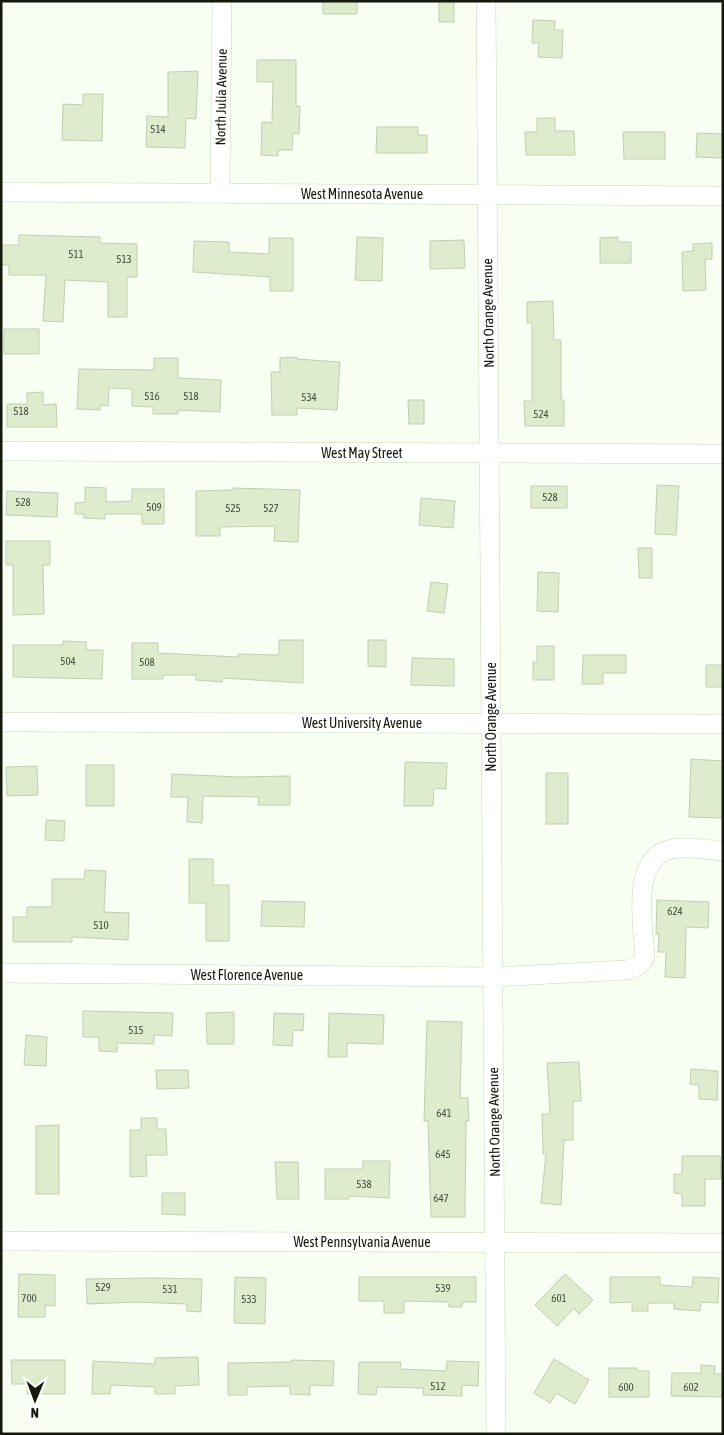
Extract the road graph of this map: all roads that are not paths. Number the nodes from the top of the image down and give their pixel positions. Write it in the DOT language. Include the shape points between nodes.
graph roads {
  1 [pos="222,1"];
  2 [pos="486,1"];
  3 [pos="1,192"];
  4 [pos="220,193"];
  5 [pos="487,195"];
  6 [pos="723,196"];
  7 [pos="1,451"];
  8 [pos="490,453"];
  9 [pos="723,454"];
  10 [pos="1,722"];
  11 [pos="492,724"];
  12 [pos="723,724"];
  13 [pos="723,852"];
  14 [pos="1,973"];
  15 [pos="493,977"];
  16 [pos="1,1241"];
  17 [pos="496,1242"];
  18 [pos="723,1243"];
  19 [pos="496,1434"];
  1 -- 4 [label="street, North Julia Avenue"];
  2 -- 5 [label="street, North Orange Avenue"];
  3 -- 4 [label="street, West Minnesota Avenue"];
  4 -- 5 [label="street, West Minnesota Avenue"];
  5 -- 6 [label="street, West Minnesota Avenue"];
  5 -- 8 [label="street, North Orange Avenue"];
  7 -- 8 [label="street, West May Street"];
  8 -- 9 [label="street, West May Street"];
  8 -- 11 [label="street, North Orange Avenue"];
  10 -- 11 [label="street, West University Avenue"];
  11 -- 12 [label="street, West University Avenue"];
  11 -- 15 [label="street, North Orange Avenue"];
  13 -- 15 [label="street, West Florence Avenue" via="670,849 657,856 648,867 643,882 642,907 645,956 637,967"];
  14 -- 15 [label="street, West Florence Avenue"];
  15 -- 17 [label="street, North Orange Avenue"];
  16 -- 17 [label="street, West Pennsylvania Avenue"];
  17 -- 18 [label="street, West Pennsylvania Avenue"];
  17 -- 19 [label="street, North Orange Avenue"];
}
